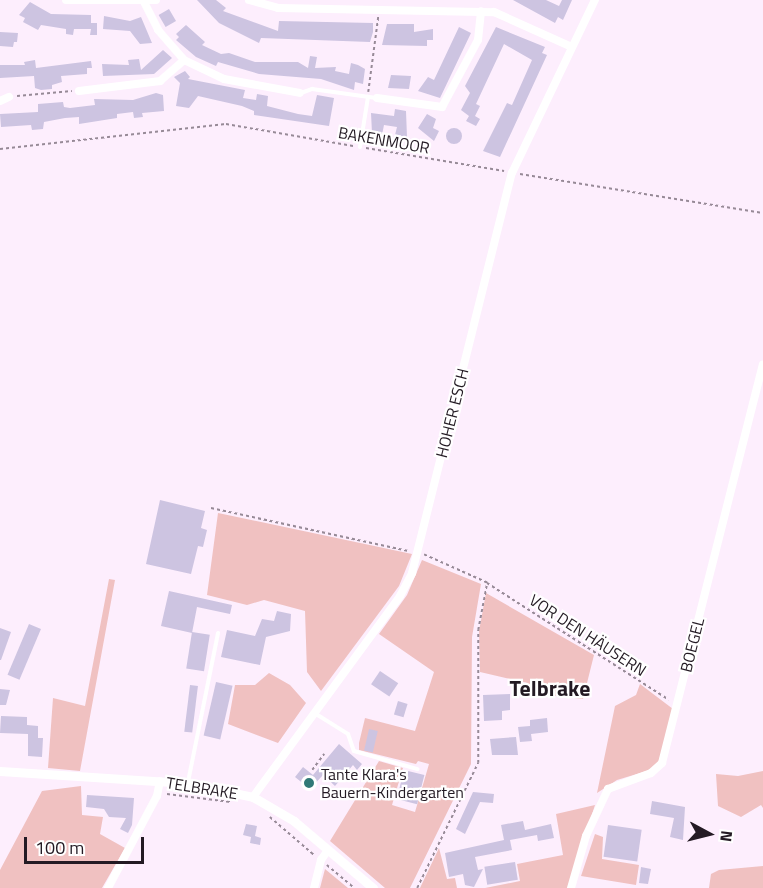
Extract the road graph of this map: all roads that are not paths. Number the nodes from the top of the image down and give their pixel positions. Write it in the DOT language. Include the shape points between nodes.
graph roads {
  1 [pos="66,0"];
  2 [pos="156,0"];
  3 [pos="249,0"];
  4 [pos="380,0"];
  5 [pos="595,0"];
  6 [pos="143,1"];
  7 [pos="380,10"];
  8 [pos="481,11"];
  9 [pos="572,47"];
  10 [pos="184,60"];
  11 [pos="79,92"];
  12 [pos="300,93"];
  13 [pos="368,96"];
  14 [pos="9,97"];
  15 [pos="377,98"];
  16 [pos="0,101"];
  17 [pos="360,147"];
  18 [pos="763,365"];
  19 [pos="218,633"];
  20 [pos="314,712"];
  21 [pos="417,769"];
  22 [pos="0,771"];
  23 [pos="188,783"];
  24 [pos="160,786"];
  25 [pos="253,797"];
  26 [pos="328,850"];
  27 [pos="108,888"];
  28 [pos="314,888"];
  29 [pos="373,888"];
  30 [pos="571,888"];
  1 -- 6 [label="street"];
  2 -- 6 [label="street"];
  3 -- 7 [label="street" via="278,8"];
  4 -- 7 [label="street"];
  5 -- 9 [label="street, HOHER ESCH"];
  6 -- 10 [label="street" via="158,30"];
  7 -- 8 [label="street"];
  8 -- 9 [label="street" via="502,13"];
  8 -- 15 [label="street" via="478,40 442,106"];
  9 -- 20 [label="street, HOHER ESCH" via="512,173 418,553 400,596"];
  10 -- 11 [label="street" via="160,81"];
  10 -- 12 [label="street" via="224,79"];
  12 -- 13 [label="lane" via="312,89"];
  13 -- 15 [label="lane"];
  13 -- 17 [label="lane"];
  14 -- 16 [label="street"];
  18 -- 30 [label="street, BOEGEL" via="658,768 618,783 600,801"];
  19 -- 23 [label="lane"];
  20 -- 21 [label="lane" via="348,734 354,751"];
  20 -- 25 [label="street, HOHER ESCH"];
  22 -- 24 [label="street, TELBRAKE"];
  23 -- 24 [label="street, TELBRAKE"];
  23 -- 25 [label="street, TELBRAKE"];
  24 -- 27 [label="street"];
  25 -- 26 [label="street, TELBRAKE" via="294,821"];
  26 -- 28 [label="street" via="321,860"];
  26 -- 29 [label="street, TELBRAKE"];
}
